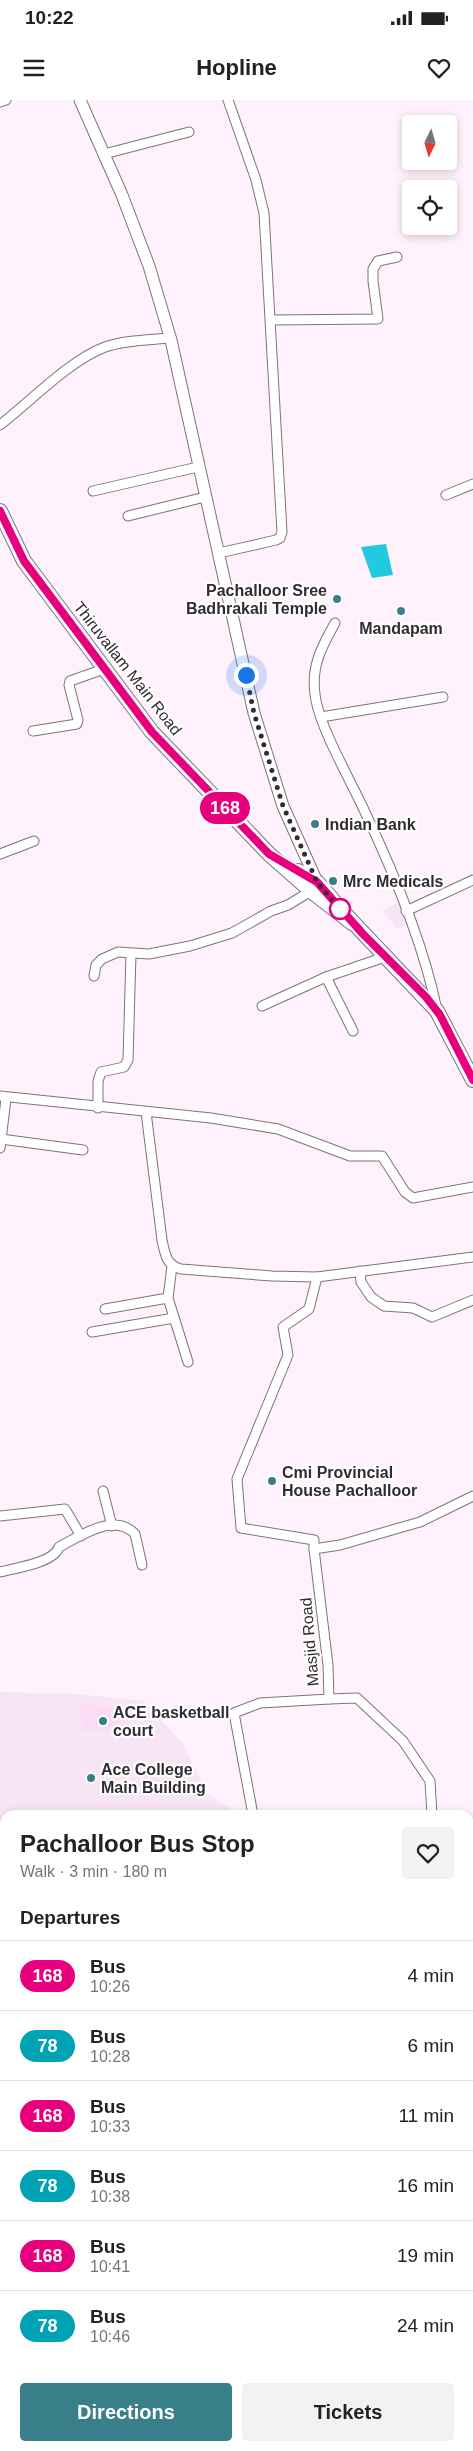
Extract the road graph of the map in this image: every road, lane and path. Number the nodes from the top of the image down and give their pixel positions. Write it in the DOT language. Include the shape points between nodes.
graph roads {
  1 [pos="6,100"];
  2 [pos="80,100"];
  3 [pos="228,100"];
  4 [pos="0,102"];
  5 [pos="189,132"];
  6 [pos="104,154"];
  7 [pos="397,257"];
  8 [pos="271,320"];
  9 [pos="170,338"];
  10 [pos="0,425"];
  11 [pos="198,467"];
  12 [pos="473,484"];
  13 [pos="94,491"];
  14 [pos="446,495"];
  15 [pos="205,497"];
  16 [pos="0,511"];
  17 [pos="128,516"];
  18 [pos="219,553"];
  19 [pos="335,623"];
  20 [pos="104,669"];
  21 [pos="443,697"];
  22 [pos="321,717"];
  23 [pos="33,731"];
  24 [pos="34,841"];
  25 [pos="0,854"];
  26 [pos="473,880"];
  27 [pos="314,886"];
  28 [pos="406,911"];
  29 [pos="132,954"];
  30 [pos="385,957"];
  31 [pos="94,976"];
  32 [pos="326,977"];
  33 [pos="262,1006"];
  34 [pos="437,1011"];
  35 [pos="352,1031"];
  36 [pos="473,1080"];
  37 [pos="3,1098"];
  38 [pos="98,1108"];
  39 [pos="146,1112"];
  40 [pos="1,1144"];
  41 [pos="84,1150"];
  42 [pos="473,1186"];
  43 [pos="473,1257"];
  44 [pos="172,1266"];
  45 [pos="360,1271"];
  46 [pos="317,1277"];
  47 [pos="168,1298"];
  48 [pos="473,1300"];
  49 [pos="105,1309"];
  50 [pos="174,1318"];
  51 [pos="92,1332"];
  52 [pos="188,1362"];
  53 [pos="102,1491"];
  54 [pos="473,1496"];
  55 [pos="0,1516"];
  56 [pos="112,1526"];
  57 [pos="81,1536"];
  58 [pos="314,1549"];
  59 [pos="142,1566"];
  60 [pos="0,1572"];
  61 [pos="329,1699"];
  62 [pos="252,1810"];
  63 [pos="432,1810"];
  1 -- 4 [label="street"];
  2 -- 6 [label="street"];
  3 -- 8 [label="street" via="264,213"];
  5 -- 6 [label="street"];
  6 -- 9 [label="street" via="149,266"];
  7 -- 8 [label="street" via="378,261 373,269 378,319"];
  8 -- 18 [label="street" via="282,532 276,540"];
  9 -- 10 [label="street" via="114,344 100,350 74,366"];
  9 -- 11 [label="street"];
  11 -- 13 [label="street"];
  11 -- 15 [label="street"];
  12 -- 14 [label="street"];
  15 -- 17 [label="street"];
  15 -- 18 [label="street"];
  16 -- 20 [label="main road, Thiruvallam Main Road" via="24,561"];
  18 -- 27 [label="street" via="254,713 283,806"];
  19 -- 22 [label="street" via="316,661 315,694"];
  20 -- 23 [label="street" via="70,681 76,724"];
  20 -- 27 [label="main road, Thiruvallam Main Road" via="152,732 269,854"];
  21 -- 22 [label="street"];
  22 -- 28 [label="street" via="378,840"];
  24 -- 25 [label="street"];
  26 -- 28 [label="street"];
  27 -- 29 [label="street" via="288,905 232,933 170,950"];
  27 -- 30 [label="main road, Thiruvallam Main Road"];
  28 -- 34 [label="street" via="430,975"];
  29 -- 31 [label="street" via="118,952 102,959 96,965"];
  29 -- 38 [label="street" via="128,1060 124,1067 102,1072 98,1081"];
  30 -- 32 [label="street"];
  30 -- 34 [label="main road, Thiruvallam Main Road"];
  32 -- 33 [label="street"];
  32 -- 35 [label="street"];
  34 -- 36 [label="main road, Thiruvallam Main Road"];
  37 -- 38 [label="street"];
  37 -- 40 [label="street"];
  38 -- 39 [label="street"];
  39 -- 42 [label="street" via="278,1129 350,1156 380,1155 405,1192 413,1198"];
  39 -- 44 [label="street" via="165,1258"];
  40 -- 41 [label="street"];
  43 -- 45 [label="street"];
  44 -- 46 [label="street"];
  44 -- 47 [label="street"];
  45 -- 46 [label="street"];
  45 -- 48 [label="street" via="361,1282 371,1298 384,1306 413,1308 432,1316"];
  46 -- 58 [label="street" via="308,1310 283,1327 288,1355 237,1479 241,1528 314,1540"];
  47 -- 49 [label="street"];
  47 -- 50 [label="street"];
  50 -- 51 [label="street"];
  50 -- 52 [label="street"];
  53 -- 56 [label="street"];
  54 -- 58 [label="street" via="420,1522 340,1545"];
  55 -- 57 [label="street" via="65,1509"];
  56 -- 57 [label="street" via="95,1528"];
  56 -- 59 [label="street" via="122,1526 135,1534"];
  57 -- 60 [label="street" via="59,1547 58,1552 47,1559"];
  58 -- 61 [label="street, Masjid Road"];
  61 -- 62 [label="street, Masjid Road" via="260,1703 234,1713"];
  61 -- 63 [label="street" via="357,1698 403,1741 430,1781"];
}
